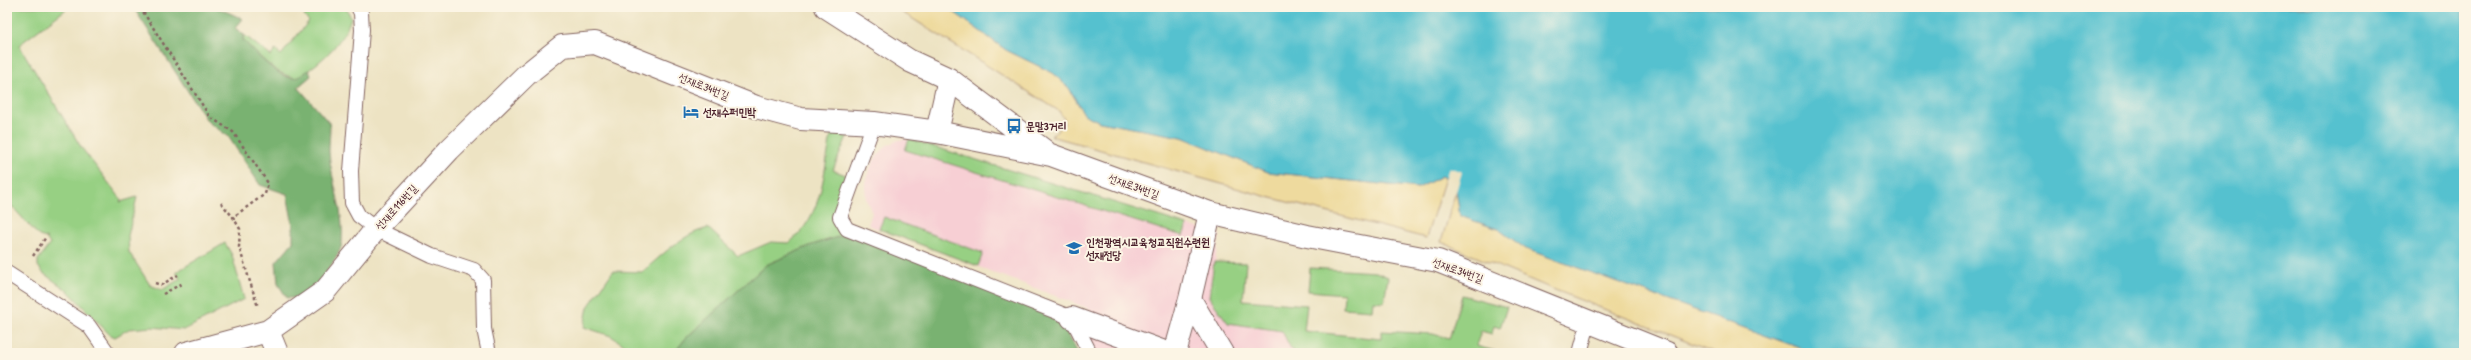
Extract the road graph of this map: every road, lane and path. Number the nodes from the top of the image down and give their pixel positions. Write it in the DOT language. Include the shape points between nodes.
graph roads {
  1 [pos="140,7"];
  2 [pos="358,7"];
  3 [pos="826,7"];
  4 [pos="595,43"];
  5 [pos="949,79"];
  6 [pos="874,123"];
  7 [pos="937,132"];
  8 [pos="1051,155"];
  9 [pos="221,203"];
  10 [pos="1210,213"];
  11 [pos="233,217"];
  12 [pos="376,229"];
  13 [pos="46,238"];
  14 [pos="33,256"];
  15 [pos="7,273"];
  16 [pos="178,275"];
  17 [pos="155,283"];
  18 [pos="183,283"];
  19 [pos="164,294"];
  20 [pos="1190,299"];
  21 [pos="1072,318"];
  22 [pos="1589,320"];
  23 [pos="268,331"];
  24 [pos="108,353"];
  25 [pos="186,353"];
  26 [pos="277,353"];
  27 [pos="489,353"];
  28 [pos="1090,353"];
  29 [pos="1167,353"];
  30 [pos="1175,353"];
  31 [pos="1222,353"];
  32 [pos="1580,353"];
  33 [pos="1667,353"];
  1 -- 11 [label="path" via="210,117 233,132 268,183 265,194"];
  2 -- 12 [label="lane" via="362,30 351,171 352,203 359,216"];
  3 -- 5 [label="street" via="910,61"];
  4 -- 6 [label="street, 선재로34번길" via="756,107 801,119"];
  4 -- 12 [label="street, 선재로116번길" via="562,46 526,75 448,150"];
  5 -- 7 [label="street"];
  5 -- 8 [label="street"];
  6 -- 7 [label="street, 선재로34번길"];
  6 -- 21 [label="lane" via="840,217 847,229"];
  7 -- 8 [label="street, 선재로34번길"];
  8 -- 10 [label="street, 선재로34번길"];
  9 -- 11 [label="path"];
  10 -- 20 [label="street"];
  10 -- 22 [label="street, 선재로34번길" via="1307,236 1438,261"];
  11 -- 23 [label="path" via="240,229 239,247 259,313"];
  12 -- 23 [label="street, 선재로116번길" via="325,291"];
  12 -- 27 [label="lane" via="432,256 474,270 483,280 484,329"];
  13 -- 14 [label="path"];
  15 -- 24 [label="lane" via="89,326"];
  16 -- 17 [label="path" via="161,285"];
  18 -- 19 [label="path"];
  20 -- 30 [label="street"];
  20 -- 31 [label="street"];
  21 -- 28 [label="lane"];
  21 -- 29 [label="street"];
  22 -- 32 [label="lane"];
  22 -- 33 [label="street, 선재로34번길"];
  23 -- 25 [label="street, 선재로116번길"];
  23 -- 26 [label="street"];
}
